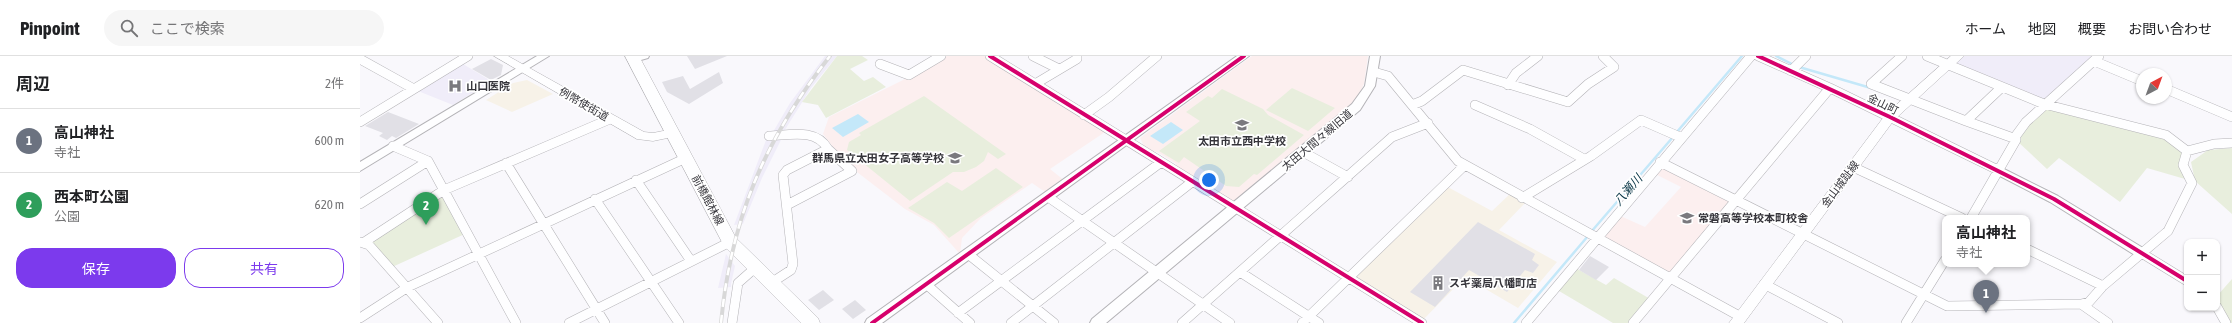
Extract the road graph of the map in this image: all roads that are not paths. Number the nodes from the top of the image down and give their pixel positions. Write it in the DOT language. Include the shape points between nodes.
graph roads {
  1 [pos="468,56"];
  2 [pos="500,56"];
  3 [pos="544,56"];
  4 [pos="941,56"];
  5 [pos="990,56"];
  6 [pos="1033,56"];
  7 [pos="1077,56"];
  8 [pos="1157,56"];
  9 [pos="1244,56"];
  10 [pos="1375,56"];
  11 [pos="1538,56"];
  12 [pos="1603,56"];
  13 [pos="1751,56"];
  14 [pos="1806,56"];
  15 [pos="1902,56"];
  16 [pos="1927,56"];
  17 [pos="637,57"];
  18 [pos="1762,57"];
  19 [pos="2097,58"];
  20 [pos="360,59"];
  21 [pos="1953,60"];
  22 [pos="880,64"];
  23 [pos="1795,67"];
  24 [pos="523,68"];
  25 [pos="1059,69"];
  26 [pos="1374,72"];
  27 [pos="2136,78"];
  28 [pos="1035,84"];
  29 [pos="1508,84"];
  30 [pos="2002,87"];
  31 [pos="1830,88"];
  32 [pos="414,89"];
  33 [pos="2172,92"];
  34 [pos="1910,99"];
  35 [pos="2044,104"];
  36 [pos="1412,105"];
  37 [pos="1475,105"];
  38 [pos="1084,115"];
  39 [pos="1890,117"];
  40 [pos="2232,117"];
  41 [pos="362,119"];
  42 [pos="610,119"];
  43 [pos="1966,121"];
  44 [pos="1428,124"];
  45 [pos="673,133"];
  46 [pos="1676,135"];
  47 [pos="768,136"];
  48 [pos="2016,139"];
  49 [pos="1125,141"];
  50 [pos="2232,143"];
  51 [pos="394,146"];
  52 [pos="828,149"];
  53 [pos="2187,151"];
  54 [pos="1303,152"];
  55 [pos="686,158"];
  56 [pos="1584,160"];
  57 [pos="428,162"];
  58 [pos="1660,162"];
  59 [pos="506,163"];
  60 [pos="1160,163"];
  61 [pos="1465,165"];
  62 [pos="360,167"];
  63 [pos="1853,167"];
  64 [pos="2000,171"];
  65 [pos="1348,177"];
  66 [pos="636,180"];
  67 [pos="1192,182"];
  68 [pos="444,190"];
  69 [pos="1048,197"];
  70 [pos="1522,198"];
  71 [pos="595,200"];
  72 [pos="1736,200"];
  73 [pos="360,204"];
  74 [pos="787,205"];
  75 [pos="1234,209"];
  76 [pos="1956,215"];
  77 [pos="1973,215"];
  78 [pos="1082,221"];
  79 [pos="543,224"];
  80 [pos="1803,234"];
  81 [pos="1280,238"];
  82 [pos="1596,238"];
  83 [pos="361,242"];
  84 [pos="730,242"];
  85 [pos="1113,242"];
  86 [pos="2030,250"];
  87 [pos="478,254"];
  88 [pos="968,254"];
  89 [pos="2143,254"];
  90 [pos="691,261"];
  91 [pos="1942,265"];
  92 [pos="755,268"];
  93 [pos="1156,272"];
  94 [pos="1240,272"];
  95 [pos="1670,278"];
  96 [pos="1348,279"];
  97 [pos="2184,279"];
  98 [pos="1002,280"];
  99 [pos="650,282"];
  100 [pos="771,283"];
  101 [pos="926,284"];
  102 [pos="1764,284"];
  103 [pos="408,286"];
  104 [pos="2104,286"];
  105 [pos="1924,294"];
  106 [pos="1203,304"];
  107 [pos="2081,304"];
  108 [pos="1033,306"];
  109 [pos="596,309"];
  110 [pos="2219,311"];
  111 [pos="958,313"];
  112 [pos="360,318"];
  113 [pos="1305,320"];
  114 [pos="1738,320"];
  115 [pos="438,323"];
  116 [pos="516,323"];
  117 [pos="569,323"];
  118 [pos="605,323"];
  119 [pos="679,323"];
  120 [pos="732,323"];
  121 [pos="812,323"];
  122 [pos="872,323"];
  123 [pos="970,323"];
  124 [pos="1011,323"];
  125 [pos="1054,323"];
  126 [pos="1097,323"];
  127 [pos="1182,323"];
  128 [pos="1230,323"];
  129 [pos="1319,323"];
  130 [pos="1422,323"];
  131 [pos="1526,323"];
  132 [pos="1633,323"];
  133 [pos="1838,323"];
  134 [pos="1906,323"];
  135 [pos="2108,323"];
  136 [pos="2226,323"];
  1 -- 32 [label="street"];
  2 -- 24 [label="main road, 例幣使街道"];
  3 -- 24 [label="street"];
  4 -- 22 [label="street" via="909,75"];
  5 -- 28 [label="street"];
  6 -- 25 [label="street"];
  7 -- 25 [label="street"];
  8 -- 38 [label="street"];
  9 -- 49 [label="street"];
  10 -- 26 [label="street, 太田大間々線旧道"];
  11 -- 29 [label="street" via="1516,73"];
  12 -- 29 [label="street" via="1614,67 1588,84 1568,102"];
  13 -- 46 [label="street"];
  14 -- 23 [label="street"];
  15 -- 34 [label="street" via="1871,84"];
  16 -- 21 [label="street"];
  17 -- 45 [label="main road, 前橋館林線"];
  18 -- 23 [label="street, 金山町"];
  19 -- 27 [label="street"];
  19 -- 35 [label="street"];
  20 -- 32 [label="street"];
  21 -- 30 [label="street"];
  21 -- 34 [label="main road, 金山城趾線"];
  23 -- 31 [label="street, 金山町"];
  24 -- 42 [label="main road, 例幣使街道"];
  24 -- 51 [label="street"];
  25 -- 28 [label="street"];
  26 -- 36 [label="street" via="1388,76"];
  26 -- 54 [label="street, 太田大間々線旧道" via="1361,102"];
  28 -- 38 [label="street"];
  29 -- 36 [label="street" via="1462,70 1422,101"];
  30 -- 35 [label="street"];
  30 -- 43 [label="street"];
  31 -- 39 [label="street, 金山町"];
  31 -- 72 [label="street"];
  32 -- 41 [label="street"];
  33 -- 40 [label="street"];
  34 -- 39 [label="main road, 金山城趾線"];
  34 -- 43 [label="street"];
  35 -- 48 [label="street" via="2026,122"];
  35 -- 53 [label="street" via="2166,135"];
  36 -- 44 [label="street"];
  37 -- 56 [label="street" via="1536,133"];
  38 -- 49 [label="street"];
  39 -- 63 [label="main road, 金山城趾線"];
  39 -- 64 [label="street, 金山町"];
  42 -- 45 [label="main road, 例幣使街道" via="645,137"];
  42 -- 59 [label="street"];
  43 -- 48 [label="street"];
  44 -- 61 [label="street" via="1458,161"];
  44 -- 65 [label="street" via="1392,137"];
  45 -- 55 [label="main road, 前橋館林線"];
  46 -- 56 [label="street" via="1641,120"];
  46 -- 58 [label="street"];
  47 -- 52 [label="street" via="816,136"];
  48 -- 64 [label="street"];
  49 -- 60 [label="street"];
  49 -- 69 [label="street"];
  50 -- 53 [label="street" via="2214,144"];
  51 -- 57 [label="street"];
  51 -- 62 [label="street"];
  52 -- 74 [label="street" via="785,172 783,175"];
  52 -- 74 [label="street" via="852,171"];
  53 -- 89 [label="street" via="2183,165 2192,183 2188,195 2168,231"];
  54 -- 65 [label="street"];
  54 -- 75 [label="street, 太田大間々線旧道"];
  55 -- 66 [label="street"];
  55 -- 84 [label="main road, 前橋館林線"];
  56 -- 70 [label="street"];
  57 -- 68 [label="street"];
  57 -- 73 [label="street"];
  58 -- 72 [label="street"];
  58 -- 82 [label="street"];
  59 -- 68 [label="street"];
  59 -- 79 [label="street"];
  60 -- 67 [label="street"];
  60 -- 78 [label="street"];
  61 -- 70 [label="street"];
  61 -- 96 [label="street"];
  63 -- 76 [label="street"];
  63 -- 80 [label="main road, 金山城趾線"];
  64 -- 77 [label="street"];
  64 -- 89 [label="street" via="2054,199"];
  65 -- 81 [label="street"];
  66 -- 71 [label="street"];
  66 -- 90 [label="street"];
  67 -- 75 [label="street"];
  67 -- 85 [label="street"];
  68 -- 83 [label="street"];
  68 -- 87 [label="street"];
  69 -- 78 [label="street"];
  69 -- 88 [label="street"];
  70 -- 82 [label="street"];
  71 -- 79 [label="street"];
  71 -- 99 [label="street"];
  72 -- 80 [label="street"];
  72 -- 95 [label="street"];
  74 -- 100 [label="street" via="793,264 791,270"];
  75 -- 81 [label="street"];
  75 -- 93 [label="street, 太田大間々線旧道"];
  78 -- 85 [label="street"];
  78 -- 98 [label="street"];
  79 -- 87 [label="street"];
  79 -- 109 [label="street"];
  80 -- 102 [label="main road, 金山城趾線"];
  80 -- 105 [label="street"];
  81 -- 94 [label="street"];
  81 -- 96 [label="street"];
  82 -- 95 [label="street"];
  82 -- 131 [label="street"];
  83 -- 103 [label="street" via="368,245"];
  84 -- 90 [label="street"];
  84 -- 92 [label="main road, 前橋館林線"];
  85 -- 93 [label="street"];
  85 -- 108 [label="street"];
  86 -- 104 [label="street"];
  87 -- 103 [label="street"];
  87 -- 116 [label="street"];
  88 -- 98 [label="street"];
  88 -- 101 [label="street"];
  89 -- 97 [label="street"];
  89 -- 104 [label="street"];
  90 -- 99 [label="street"];
  91 -- 105 [label="street"];
  92 -- 100 [label="main road, 前橋館林線"];
  92 -- 120 [label="street" via="738,283"];
  93 -- 106 [label="street"];
  93 -- 126 [label="street, 太田大間々線旧道"];
  94 -- 106 [label="street"];
  94 -- 113 [label="street"];
  95 -- 114 [label="street"];
  95 -- 132 [label="street"];
  96 -- 113 [label="street"];
  96 -- 130 [label="street"];
  98 -- 108 [label="street"];
  98 -- 111 [label="street"];
  99 -- 109 [label="street"];
  99 -- 119 [label="street"];
  100 -- 121 [label="main road, 前橋館林線"];
  101 -- 111 [label="street"];
  101 -- 122 [label="street"];
  102 -- 114 [label="main road, 金山城趾線"];
  102 -- 133 [label="street"];
  103 -- 112 [label="street"];
  103 -- 115 [label="street"];
  104 -- 107 [label="street" via="2089,302"];
  105 -- 107 [label="street" via="1948,306"];
  105 -- 134 [label="street"];
  106 -- 127 [label="street"];
  106 -- 128 [label="street"];
  107 -- 135 [label="street"];
  108 -- 124 [label="street"];
  108 -- 125 [label="street"];
  109 -- 117 [label="street"];
  109 -- 118 [label="street"];
  110 -- 136 [label="street"];
  111 -- 123 [label="street"];
  113 -- 129 [label="street"];
}
